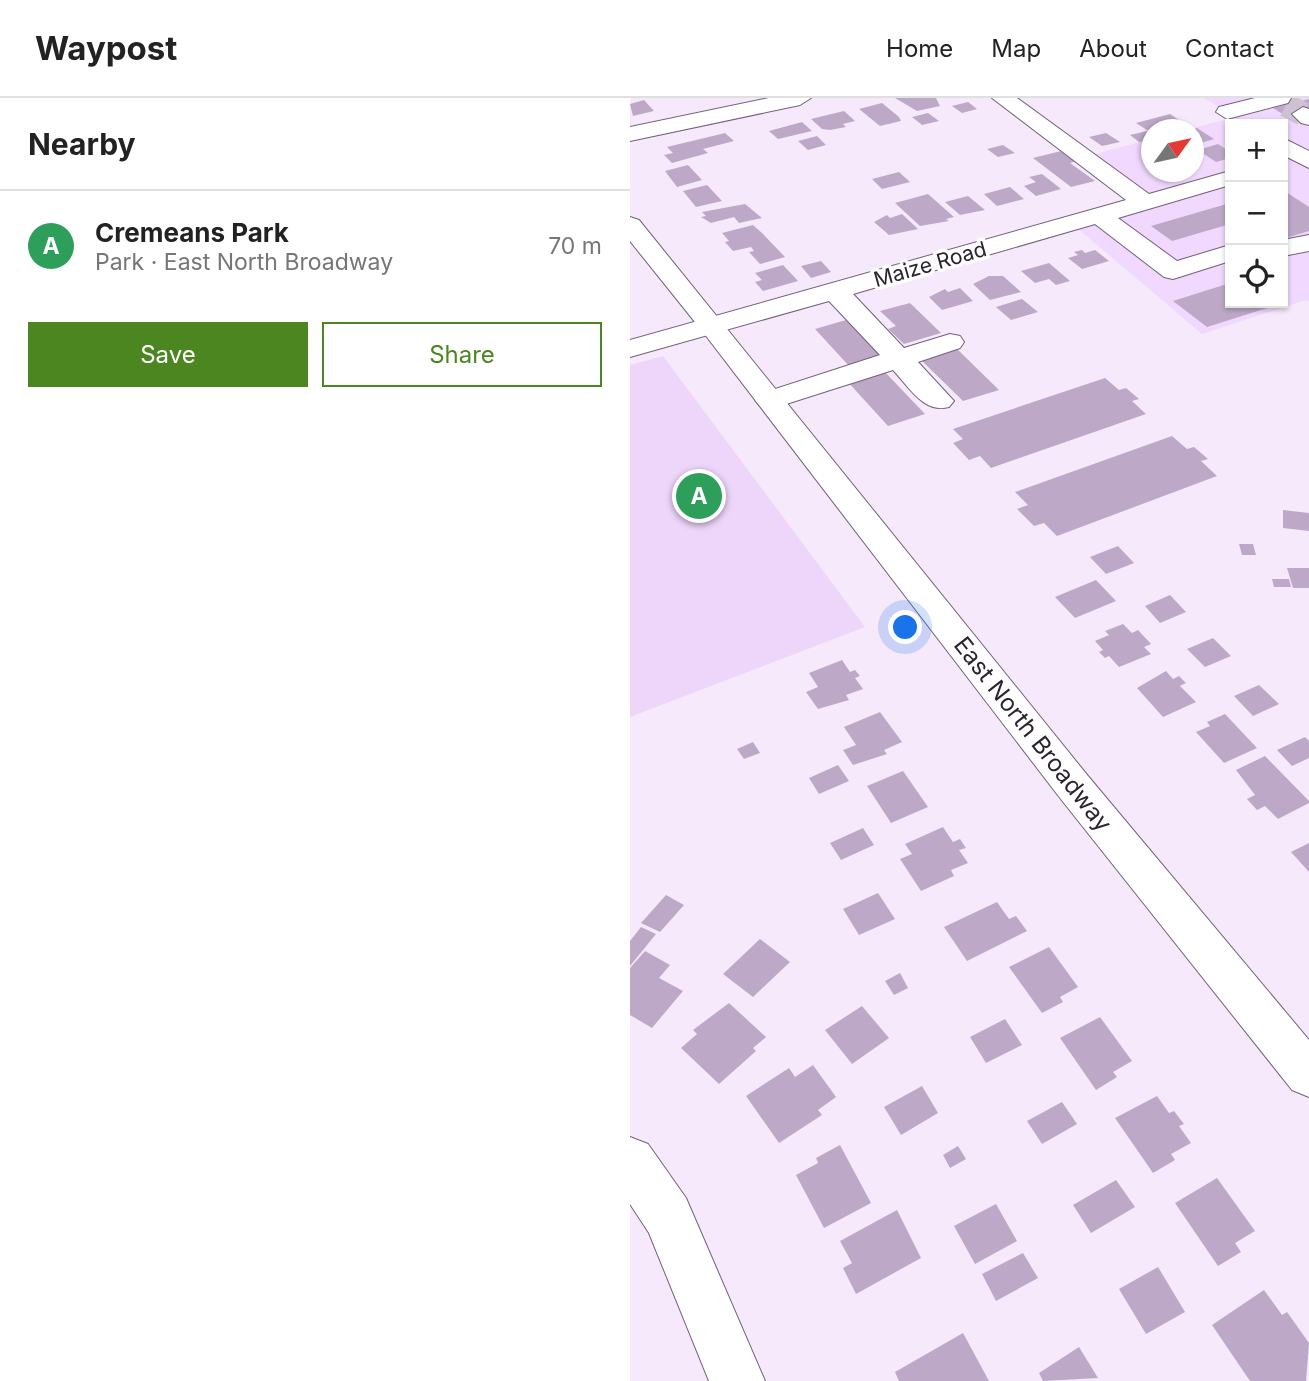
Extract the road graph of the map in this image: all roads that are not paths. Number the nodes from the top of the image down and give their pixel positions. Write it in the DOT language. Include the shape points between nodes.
graph roads {
  1 [pos="800,98"];
  2 [pos="1003,98"];
  3 [pos="1203,98"];
  4 [pos="1291,107"];
  5 [pos="1227,112"];
  6 [pos="1239,119"];
  7 [pos="630,134"];
  8 [pos="1288,150"];
  9 [pos="1288,164"];
  10 [pos="1308,169"];
  11 [pos="1225,179"];
  12 [pos="1146,203"];
  13 [pos="1100,216"];
  14 [pos="630,225"];
  15 [pos="1309,243"];
  16 [pos="1288,247"];
  17 [pos="1225,255"];
  18 [pos="835,291"];
  19 [pos="713,326"];
  20 [pos="950,342"];
  21 [pos="630,349"];
  22 [pos="898,358"];
  23 [pos="769,400"];
  24 [pos="939,401"];
  25 [pos="1309,1075"];
  26 [pos="630,1161"];
  27 [pos="737,1381"];
  1 -- 7 [label="street"];
  2 -- 12 [label="street"];
  3 -- 5 [label="street"];
  4 -- 5 [label="street"];
  5 -- 6 [label="street"];
  8 -- 10 [label="street"];
  9 -- 10 [label="street"];
  11 -- 12 [label="street, Maize Road"];
  12 -- 13 [label="street, Maize Road"];
  13 -- 17 [label="street" via="1173,271"];
  13 -- 18 [label="street, Maize Road"];
  14 -- 19 [label="street, East North Broadway"];
  15 -- 16 [label="street"];
  18 -- 19 [label="street, Maize Road"];
  18 -- 22 [label="street"];
  19 -- 21 [label="street, Maize Road"];
  19 -- 23 [label="street, East North Broadway"];
  20 -- 22 [label="street"];
  22 -- 23 [label="street"];
  22 -- 24 [label="street"];
  23 -- 25 [label="street, East North Broadway" via="1074,787"];
  26 -- 27 [label="street" via="668,1216"];
}
